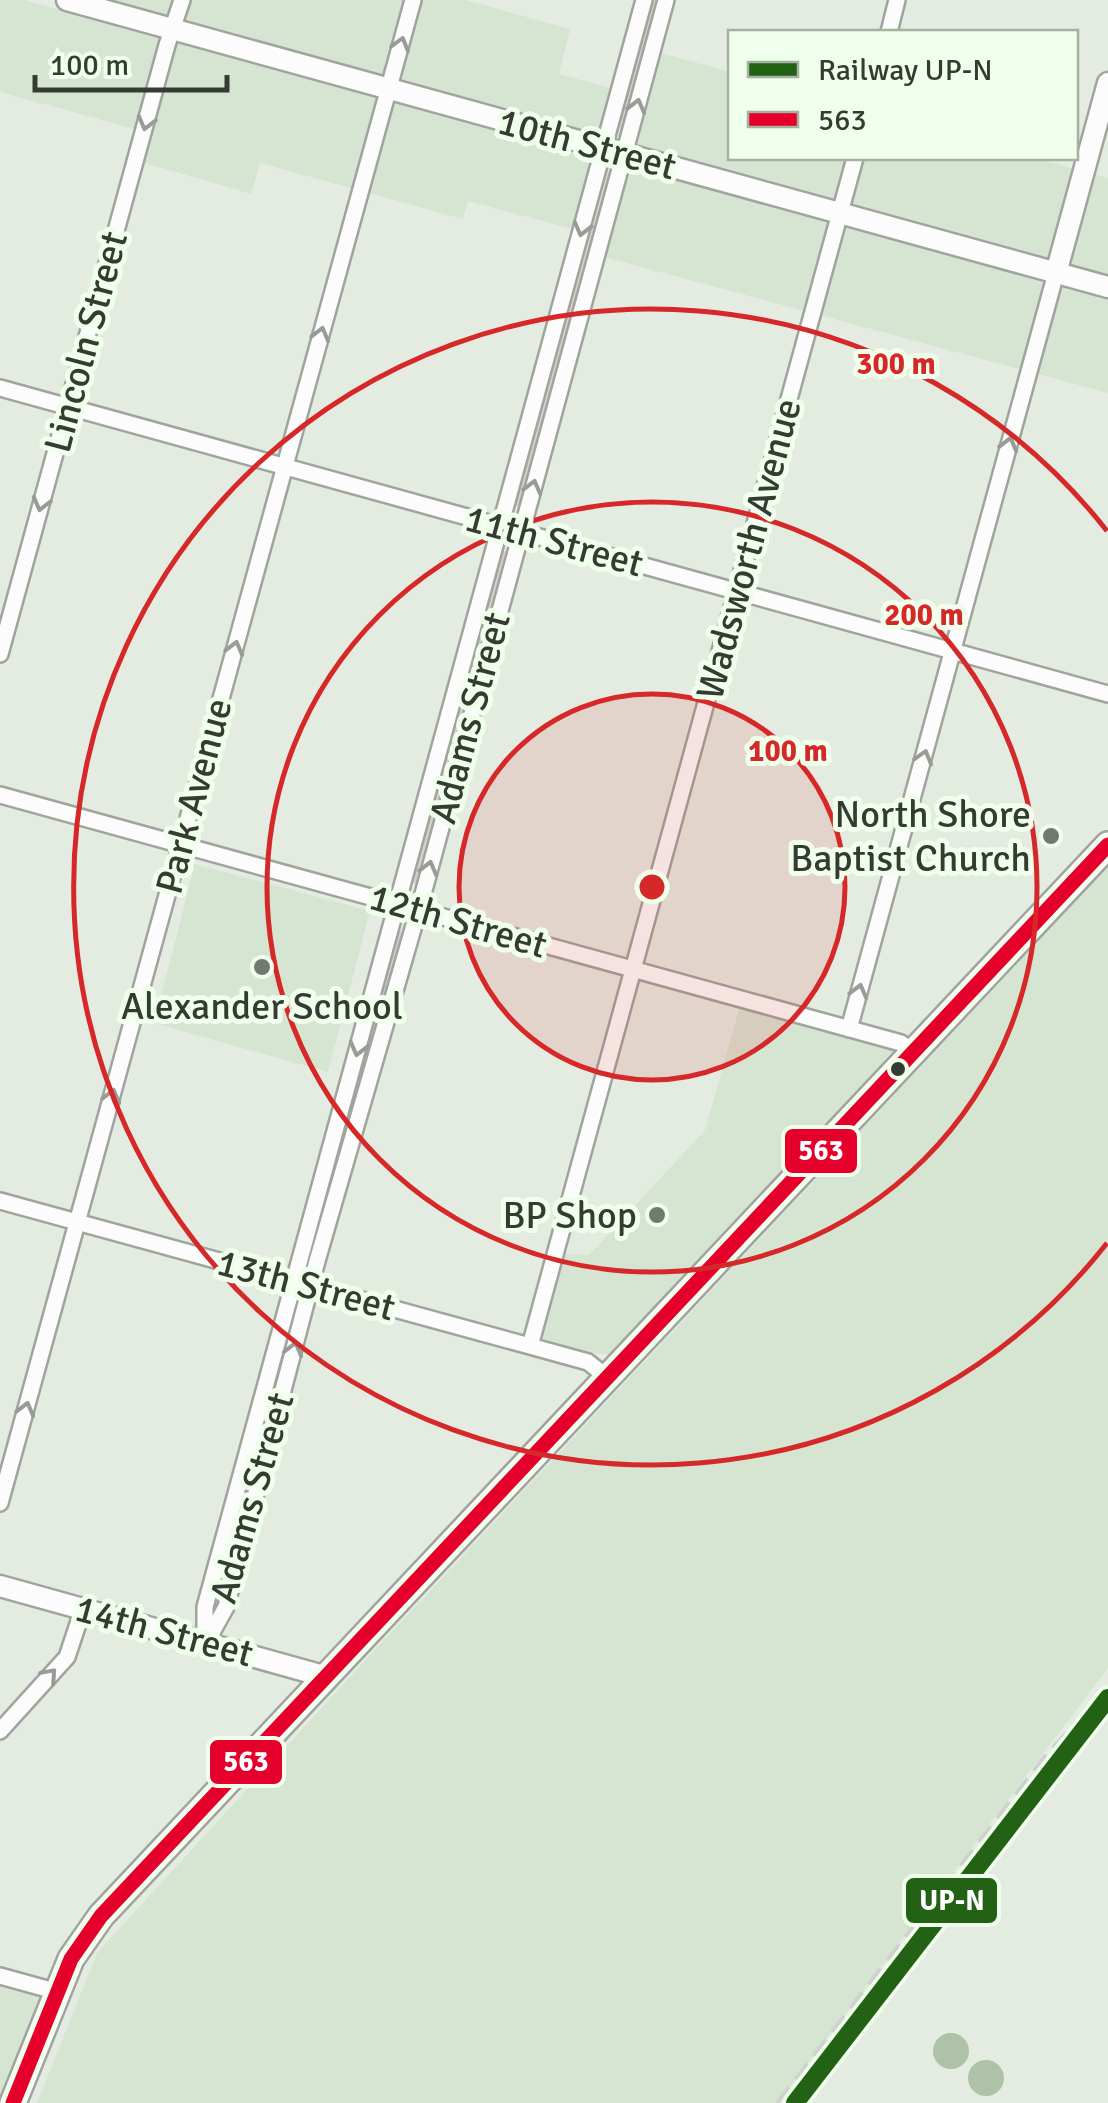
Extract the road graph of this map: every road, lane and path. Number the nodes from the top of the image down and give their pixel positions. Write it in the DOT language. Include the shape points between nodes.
graph roads {
  1 [pos="67,0"];
  2 [pos="182,0"];
  3 [pos="413,0"];
  4 [pos="644,0"];
  5 [pos="666,0"];
  6 [pos="898,0"];
  7 [pos="172,29"];
  8 [pos="890,30"];
  9 [pos="1108,82"];
  10 [pos="388,89"];
  11 [pos="614,151"];
  12 [pos="854,160"];
  13 [pos="840,213"];
  14 [pos="1056,273"];
  15 [pos="1108,287"];
  16 [pos="0,388"];
  17 [pos="68,407"];
  18 [pos="284,466"];
  19 [pos="501,526"];
  20 [pos="521,531"];
  21 [pos="737,592"];
  22 [pos="953,651"];
  23 [pos="0,654"];
  24 [pos="1108,694"];
  25 [pos="0,794"];
  26 [pos="181,844"];
  27 [pos="1108,845"];
  28 [pos="398,904"];
  29 [pos="418,910"];
  30 [pos="633,970"];
  31 [pos="848,1028"];
  32 [pos="914,1052"];
  33 [pos="0,1201"];
  34 [pos="77,1222"];
  35 [pos="294,1282"];
  36 [pos="311,1287"];
  37 [pos="530,1346"];
  38 [pos="608,1378"];
  39 [pos="0,1504"];
  40 [pos="0,1586"];
  41 [pos="83,1609"];
  42 [pos="206,1643"];
  43 [pos="327,1676"];
  44 [pos="0,1731"];
  45 [pos="0,1976"];
  46 [pos="58,1992"];
  47 [pos="13,2103"];
  1 -- 7 [label="street, 10th Street"];
  2 -- 7 [label="street, Lincoln Street"];
  10 -- 3 [label="street, Park Avenue, one-way"];
  4 -- 11 [label="street, Adams Street"];
  11 -- 5 [label="street, Adams Street, one-way"];
  6 -- 8 [label="street"];
  7 -- 10 [label="street, 10th Street"];
  7 -- 17 [label="street, Lincoln Street, one-way"];
  9 -- 14 [label="street"];
  10 -- 11 [label="street, 10th Street"];
  18 -- 10 [label="street, Park Avenue, one-way"];
  11 -- 13 [label="street, 10th Street"];
  11 -- 19 [label="street, Adams Street, one-way"];
  20 -- 11 [label="street, Adams Street, one-way"];
  12 -- 13 [label="street, Wadsworth Avenue"];
  13 -- 14 [label="street, 10th Street"];
  13 -- 21 [label="street, Wadsworth Avenue"];
  14 -- 15 [label="street, 10th Street"];
  22 -- 14 [label="street, one-way"];
  16 -- 17 [label="street, 11th Street"];
  17 -- 18 [label="street, 11th Street"];
  17 -- 23 [label="street, Lincoln Street, one-way"];
  18 -- 19 [label="street, 11th Street"];
  26 -- 18 [label="street, Park Avenue, one-way"];
  19 -- 20 [label="street, 11th Street"];
  19 -- 28 [label="street, Adams Street"];
  20 -- 21 [label="street, 11th Street"];
  29 -- 20 [label="street, Adams Street, one-way"];
  21 -- 22 [label="street, 11th Street"];
  21 -- 30 [label="street, Wadsworth Avenue"];
  22 -- 24 [label="street, 11th Street"];
  31 -- 22 [label="street, one-way"];
  25 -- 26 [label="street, 12th Street"];
  26 -- 28 [label="street, 12th Street"];
  34 -- 26 [label="street, Park Avenue, one-way"];
  27 -- 32 [label="highway"];
  28 -- 29 [label="street, 12th Street"];
  28 -- 35 [label="street, Adams Street, one-way"];
  29 -- 30 [label="street, 12th Street"];
  29 -- 36 [label="street, Adams Street"];
  30 -- 31 [label="street, 12th Street"];
  30 -- 37 [label="street, Wadsworth Avenue"];
  31 -- 32 [label="street, 12th Street"];
  32 -- 38 [label="highway"];
  33 -- 34 [label="street, 13th Street"];
  34 -- 35 [label="street, 13th Street"];
  39 -- 34 [label="street, Park Avenue, one-way"];
  35 -- 36 [label="street, 13th Street"];
  35 -- 42 [label="street, Adams Street" via="205,1607"];
  36 -- 37 [label="street, 13th Street"];
  42 -- 36 [label="street, Adams Street, one-way" via="226,1607"];
  37 -- 38 [label="street, 13th Street" via="588,1362"];
  38 -- 43 [label="highway"];
  40 -- 41 [label="street, 14th Street"];
  41 -- 42 [label="street, 14th Street"];
  44 -- 41 [label="street, one-way" via="67,1657"];
  42 -- 43 [label="street, 14th Street"];
  43 -- 46 [label="highway" via="86,1933"];
  45 -- 46 [label="street"];
  46 -- 47 [label="highway"];
}
